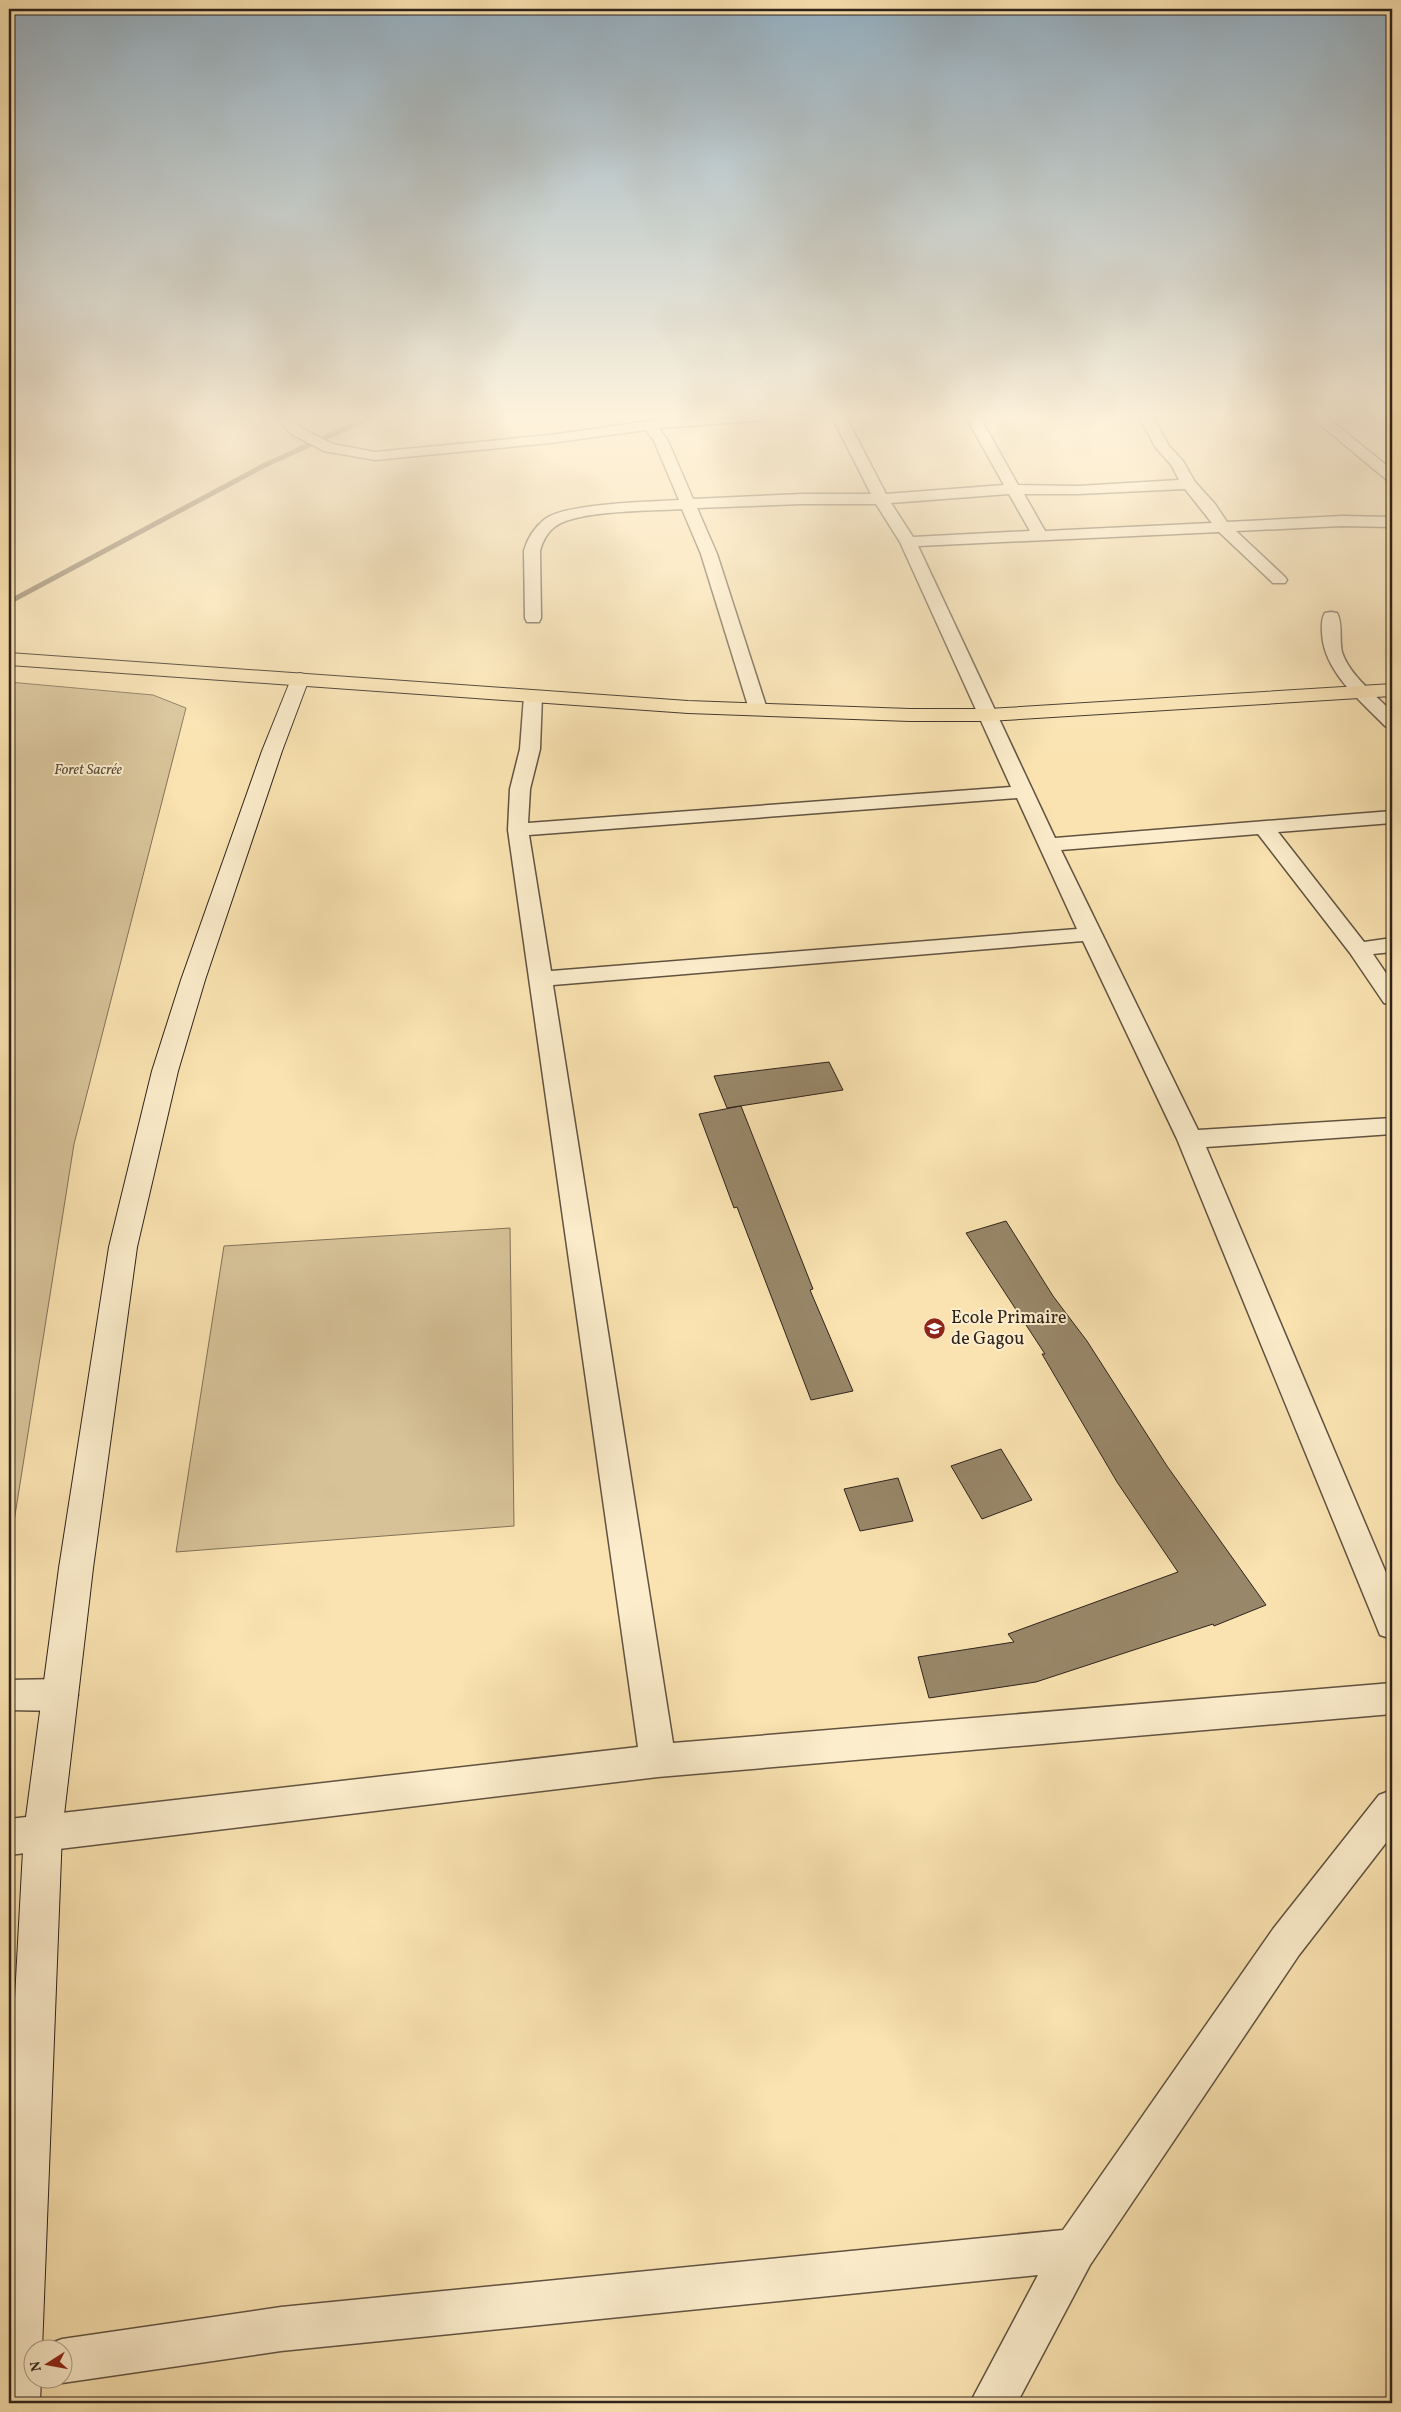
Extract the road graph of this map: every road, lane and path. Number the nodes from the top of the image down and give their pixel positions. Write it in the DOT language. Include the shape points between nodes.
graph roads {
  1 [pos="543,530"];
  2 [pos="699,530"];
  3 [pos="900,530"];
  4 [pos="1037,530"];
  5 [pos="1171,530"];
  6 [pos="1226,530"];
  7 [pos="1040,536"];
  8 [pos="908,542"];
  9 [pos="1279,580"];
  10 [pos="1331,617"];
  11 [pos="533,618"];
  12 [pos="9,660"];
  13 [pos="300,679"];
  14 [pos="1392,690"];
  15 [pos="1363,692"];
  16 [pos="534,696"];
  17 [pos="758,709"];
  18 [pos="988,715"];
  19 [pos="1392,722"];
  20 [pos="1023,792"];
  21 [pos="1392,817"];
  22 [pos="1264,828"];
  23 [pos="518,830"];
  24 [pos="1048,846"];
  25 [pos="1092,934"];
  26 [pos="1392,945"];
  27 [pos="1358,949"];
  28 [pos="542,979"];
  29 [pos="1392,998"];
  30 [pos="1392,1126"];
  31 [pos="1190,1139"];
  32 [pos="1392,1625"];
  33 [pos="9,1695"];
  34 [pos="61,1695"];
  35 [pos="1392,1699"];
  36 [pos="658,1761"];
  37 [pos="1392,1807"];
  38 [pos="43,1832"];
  39 [pos="9,1837"];
  40 [pos="1075,2250"];
  41 [pos="23,2340"];
  42 [pos="72,2360"];
  43 [pos="993,2403"];
  1 -- 11 [label="street" via="532,551"];
  2 -- 17 [label="street"];
  3 -- 8 [label="street"];
  4 -- 7 [label="street"];
  5 -- 7 [label="street"];
  6 -- 9 [label="street"];
  7 -- 8 [label="street"];
  8 -- 18 [label="street"];
  10 -- 15 [label="street" via="1335,656"];
  12 -- 13 [label="main road"];
  13 -- 16 [label="main road"];
  13 -- 34 [label="street" via="193,980 139,1173 122,1247"];
  14 -- 15 [label="main road"];
  15 -- 18 [label="main road"];
  15 -- 19 [label="street"];
  16 -- 17 [label="main road"];
  16 -- 23 [label="street" via="530,749 520,788"];
  17 -- 18 [label="main road"];
  18 -- 20 [label="street"];
  20 -- 23 [label="street"];
  20 -- 24 [label="street"];
  21 -- 22 [label="street"];
  22 -- 24 [label="street"];
  22 -- 27 [label="street"];
  23 -- 28 [label="street"];
  24 -- 25 [label="street"];
  25 -- 28 [label="street"];
  25 -- 31 [label="street"];
  26 -- 27 [label="street"];
  27 -- 29 [label="street"];
  28 -- 36 [label="street"];
  30 -- 31 [label="street"];
  31 -- 32 [label="street"];
  33 -- 34 [label="street"];
  34 -- 38 [label="street"];
  35 -- 36 [label="street"];
  36 -- 38 [label="street"];
  37 -- 40 [label="street" via="1286,1942"];
  38 -- 39 [label="street"];
  38 -- 41 [label="street"];
  40 -- 42 [label="street" via="281,2329"];
  40 -- 43 [label="street"];
}
